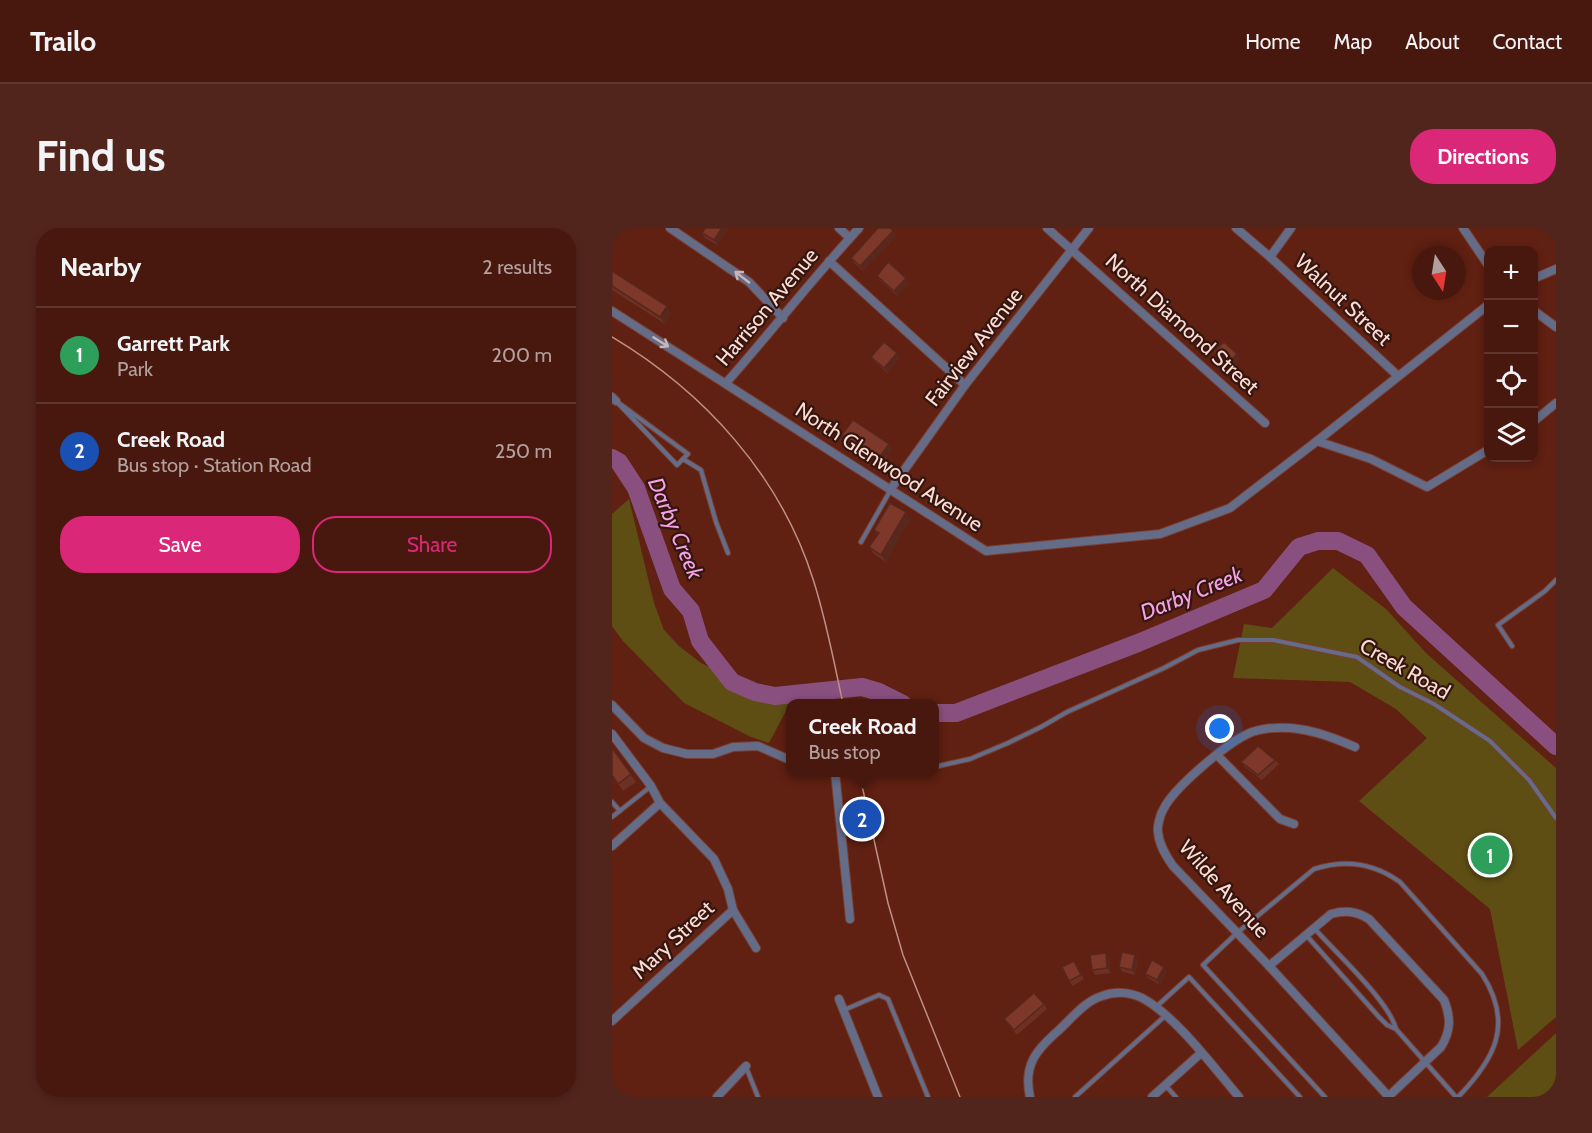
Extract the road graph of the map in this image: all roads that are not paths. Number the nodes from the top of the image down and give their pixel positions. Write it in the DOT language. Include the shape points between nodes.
graph roads {
  1 [pos="670,228"];
  2 [pos="839,228"];
  3 [pos="859,228"];
  4 [pos="1047,228"];
  5 [pos="1089,228"];
  6 [pos="1236,228"];
  7 [pos="1291,228"];
  8 [pos="1463,228"];
  9 [pos="850,238"];
  10 [pos="1073,250"];
  11 [pos="1270,257"];
  12 [pos="1484,259"];
  13 [pos="829,261"];
  14 [pos="1556,269"];
  15 [pos="1538,277"];
  16 [pos="1484,308"];
  17 [pos="612,311"];
  18 [pos="1538,314"];
  19 [pos="783,318"];
  20 [pos="1556,327"];
  21 [pos="1398,376"];
  22 [pos="726,383"];
  23 [pos="965,386"];
  24 [pos="614,399"];
  25 [pos="1556,403"];
  26 [pos="1538,418"];
  27 [pos="1265,423"];
  28 [pos="1317,441"];
  29 [pos="1484,452"];
  30 [pos="683,459"];
  31 [pos="890,490"];
  32 [pos="861,542"];
  33 [pos="728,553"];
  34 [pos="1556,580"];
  35 [pos="1512,646"];
  36 [pos="612,705"];
  37 [pos="612,734"];
  38 [pos="1355,747"];
  39 [pos="1217,755"];
  40 [pos="786,758"];
  41 [pos="939,766"];
  42 [pos="836,777"];
  43 [pos="651,786"];
  44 [pos="612,802"];
  45 [pos="660,803"];
  46 [pos="620,811"];
  47 [pos="612,817"];
  48 [pos="1556,818"];
  49 [pos="1294,824"];
  50 [pos="612,846"];
  51 [pos="733,910"];
  52 [pos="850,919"];
  53 [pos="1314,928"];
  54 [pos="1237,933"];
  55 [pos="1305,935"];
  56 [pos="756,948"];
  57 [pos="1269,966"];
  58 [pos="839,999"];
  59 [pos="1156,1007"];
  60 [pos="843,1010"];
  61 [pos="1166,1015"];
  62 [pos="612,1021"];
  63 [pos="1396,1029"];
  64 [pos="1201,1053"];
  65 [pos="1424,1062"];
  66 [pos="746,1066"];
  67 [pos="1165,1085"];
  68 [pos="1029,1096"];
  69 [pos="717,1097"];
  70 [pos="758,1097"];
  71 [pos="878,1097"];
  72 [pos="928,1097"];
  73 [pos="1076,1097"];
  74 [pos="1152,1097"];
  75 [pos="1176,1097"];
  76 [pos="1239,1097"];
  77 [pos="1300,1097"];
  78 [pos="1325,1097"];
  79 [pos="1389,1097"];
  80 [pos="1457,1097"];
  19 -- 1 [label="street, one-way" via="749,282"];
  2 -- 9 [label="street"];
  3 -- 9 [label="street, Harrison Avenue"];
  4 -- 10 [label="street, North Diamond Street"];
  5 -- 10 [label="street, Fairview Avenue"];
  6 -- 11 [label="street, Walnut Street"];
  7 -- 11 [label="street"];
  8 -- 12 [label="street"];
  9 -- 13 [label="street, Harrison Avenue"];
  10 -- 23 [label="street, Fairview Avenue"];
  10 -- 27 [label="street, North Diamond Street"];
  11 -- 21 [label="street, Walnut Street"];
  13 -- 19 [label="street, Harrison Avenue"];
  13 -- 23 [label="street"];
  14 -- 15 [label="street"];
  16 -- 21 [label="street, North Glenwood Avenue"];
  17 -- 22 [label="street, North Glenwood Avenue, one-way"];
  18 -- 20 [label="street"];
  19 -- 22 [label="street, Harrison Avenue"];
  21 -- 28 [label="street, North Glenwood Avenue"];
  22 -- 31 [label="street, North Glenwood Avenue"];
  23 -- 31 [label="street, Fairview Avenue"];
  24 -- 30 [label="lane" via="688,454"];
  24 -- 30 [label="lane" via="677,465"];
  25 -- 26 [label="street"];
  28 -- 29 [label="street" via="1371,459 1427,487"];
  28 -- 31 [label="street, North Glenwood Avenue" via="1230,508 1160,534 986,551"];
  30 -- 33 [label="lane" via="701,470"];
  31 -- 32 [label="lane"];
  34 -- 35 [label="lane" via="1498,625"];
  36 -- 40 [label="street" via="644,738 663,748 687,754 713,754 733,747 758,746"];
  37 -- 43 [label="street"];
  38 -- 39 [label="street, Wilde Avenue" via="1330,736 1274,728 1252,732"];
  39 -- 49 [label="street" via="1280,819"];
  39 -- 54 [label="street, Wilde Avenue" via="1176,791 1162,811 1158,832 1173,866"];
  41 -- 48 [label="lane, Creek Road" via="970,759 1008,743 1198,650 1238,640 1273,640 1357,657 1400,687 1434,704 1490,741 1529,780"];
  42 -- 52 [label="street"];
  43 -- 45 [label="street"];
  43 -- 46 [label="lane"];
  44 -- 46 [label="lane"];
  45 -- 50 [label="street"];
  45 -- 51 [label="street" via="714,859"];
  46 -- 47 [label="lane"];
  51 -- 56 [label="street"];
  51 -- 62 [label="street, Mary Street"];
  53 -- 55 [label="street"];
  53 -- 63 [label="lane" via="1393,1017"];
  53 -- 65 [label="street" via="1331,914 1360,913 1444,1000 1450,1017 1447,1038"];
  54 -- 57 [label="street, Wilde Avenue"];
  54 -- 78 [label="lane" via="1203,965"];
  54 -- 80 [label="lane" via="1314,869 1359,864 1400,882 1482,974 1494,999 1499,1018 1491,1057"];
  55 -- 57 [label="street"];
  55 -- 63 [label="lane" via="1387,1025"];
  57 -- 79 [label="street, Wilde Avenue"];
  58 -- 60 [label="street"];
  59 -- 61 [label="street"];
  59 -- 68 [label="street" via="1141,998 1117,993 1090,1001 1039,1047 1030,1063"];
  59 -- 77 [label="lane" via="1189,977"];
  60 -- 71 [label="street"];
  60 -- 72 [label="lane" via="879,995 888,999"];
  61 -- 64 [label="street"];
  61 -- 73 [label="lane"];
  63 -- 65 [label="lane"];
  64 -- 67 [label="street"];
  64 -- 76 [label="street"];
  65 -- 79 [label="street"];
  65 -- 80 [label="lane"];
  66 -- 69 [label="street"];
  66 -- 70 [label="lane"];
  67 -- 74 [label="street"];
  67 -- 75 [label="lane"];
}
